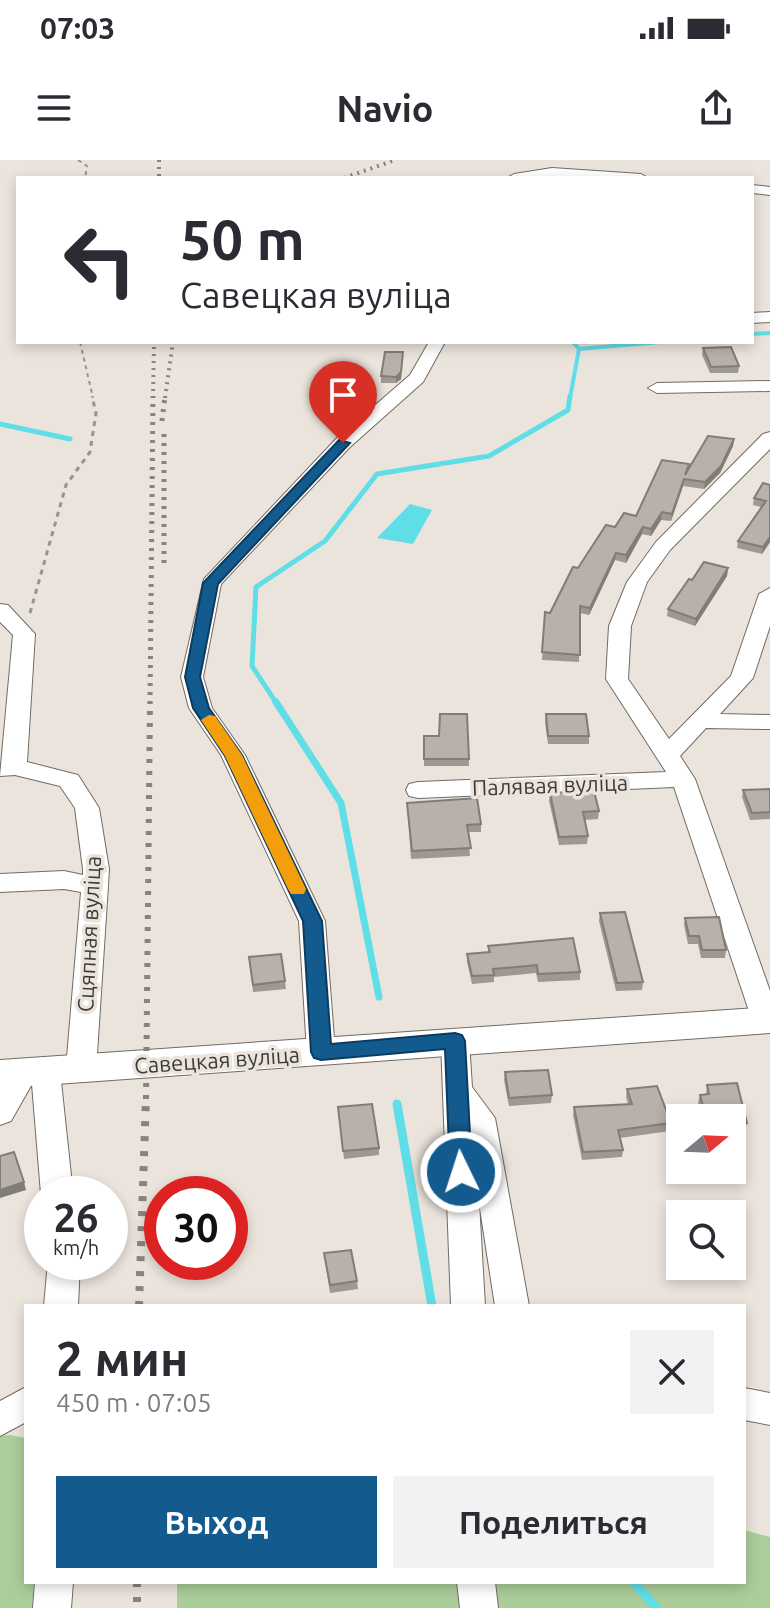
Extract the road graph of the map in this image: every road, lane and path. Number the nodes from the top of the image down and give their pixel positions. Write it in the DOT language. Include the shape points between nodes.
graph roads {
  1 [pos="78,160"];
  2 [pos="85,176"];
  3 [pos="527,176"];
  4 [pos="611,176"];
  5 [pos="80,344"];
  6 [pos="436,344"];
  7 [pos="770,386"];
  8 [pos="657,388"];
  9 [pos="770,438"];
  10 [pos="770,594"];
  11 [pos="0,610"];
  12 [pos="24,634"];
  13 [pos="699,721"];
  14 [pos="770,722"];
  15 [pos="668,754"];
  16 [pos="7,767"];
  17 [pos="683,779"];
  18 [pos="418,790"];
  19 [pos="0,883"];
  20 [pos="95,886"];
  21 [pos="768,1020"];
  22 [pos="455,1041"];
  23 [pos="321,1052"];
  24 [pos="81,1069"];
  25 [pos="23,1073"];
  26 [pos="456,1088"];
  27 [pos="0,1113"];
  28 [pos="52,1176"];
  29 [pos="63,1280"];
  30 [pos="61,1304"];
  31 [pos="468,1304"];
  32 [pos="512,1304"];
  33 [pos="24,1404"];
  34 [pos="746,1404"];
  35 [pos="770,1409"];
  36 [pos="0,1420"];
  37 [pos="54,1584"];
  38 [pos="476,1584"];
  39 [pos="52,1608"];
  40 [pos="479,1608"];
  1 -- 2 [label="path" via="87,166"];
  3 -- 4 [label="street"];
  5 -- 12 [label="path" via="96,413 90,452 66,485"];
  6 -- 23 [label="street" via="417,378 343,443 211,583 192,677 201,708 233,755 312,921"];
  7 -- 8 [label="street"];
  9 -- 15 [label="street" via="663,546 637,582 620,626 617,679"];
  10 -- 13 [label="street" via="742,678"];
  11 -- 12 [label="street"];
  12 -- 16 [label="street"];
  13 -- 14 [label="street"];
  13 -- 15 [label="street"];
  15 -- 17 [label="street"];
  16 -- 20 [label="street, Сцяпная вуліца" via="69,780 87,808"];
  17 -- 18 [label="street, Палявая вуліца"];
  17 -- 21 [label="street"];
  19 -- 20 [label="street" via="64,880"];
  20 -- 24 [label="street, Сцяпная вуліца"];
  21 -- 22 [label="main road, Савецкая вуліца"];
  22 -- 23 [label="main road, Савецкая вуліца"];
  22 -- 26 [label="street"];
  23 -- 24 [label="main road, Савецкая вуліца"];
  24 -- 25 [label="main road, Савецкая вуліца"];
  25 -- 27 [label="street"];
  25 -- 28 [label="street"];
  26 -- 31 [label="street"];
  26 -- 32 [label="street" via="480,1118"];
  29 -- 30 [label="street"];
  33 -- 36 [label="street"];
  34 -- 35 [label="street"];
  37 -- 39 [label="street"];
  38 -- 40 [label="street"];
}
